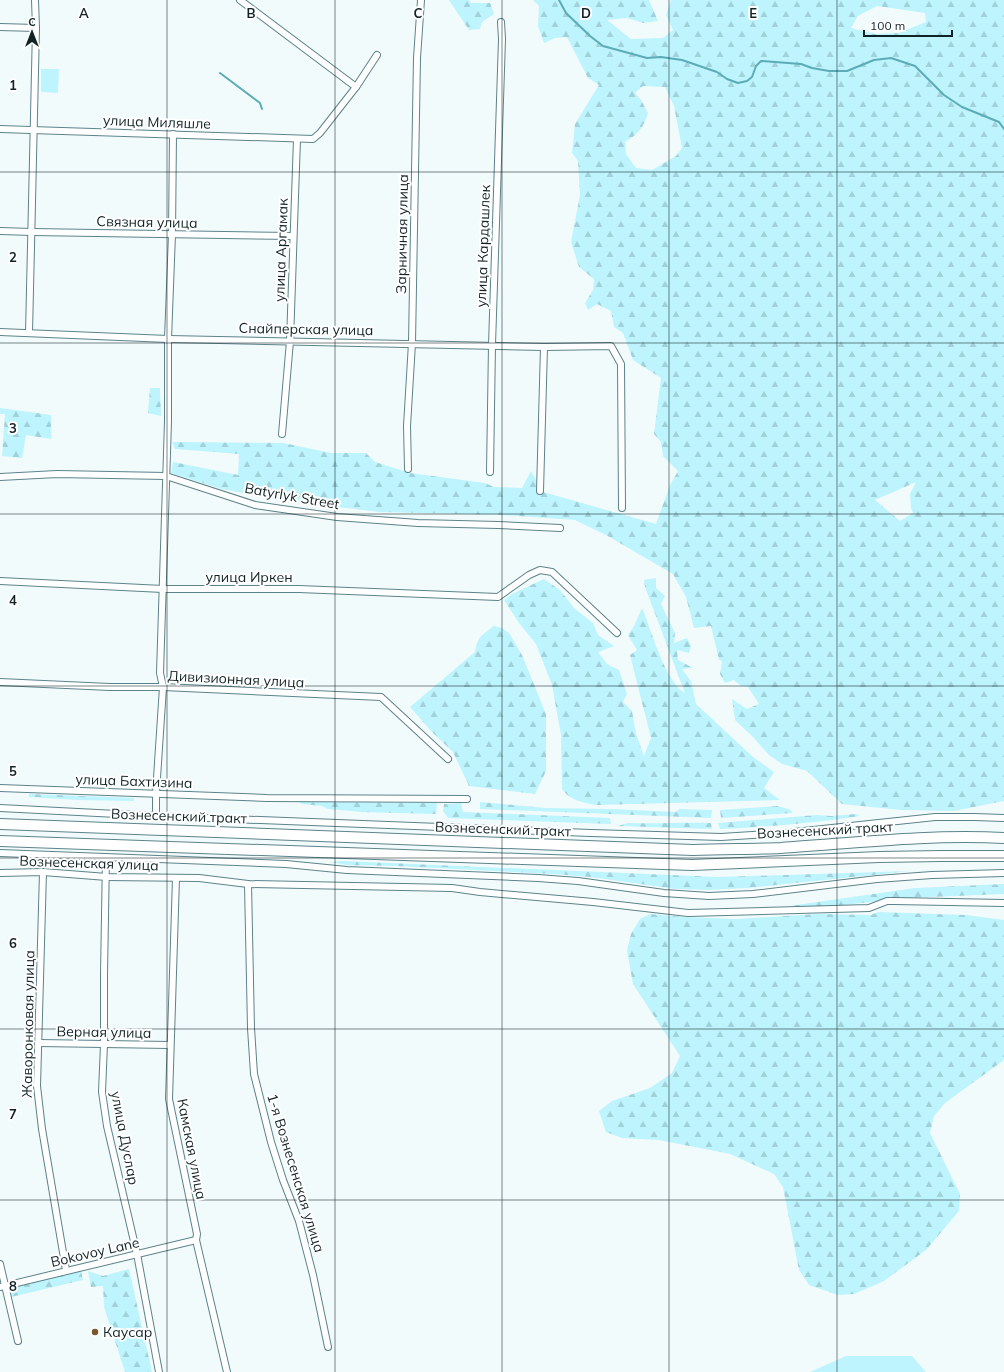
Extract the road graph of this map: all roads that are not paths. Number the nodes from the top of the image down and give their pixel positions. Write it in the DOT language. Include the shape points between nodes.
graph roads {
  1 [pos="35,0"];
  2 [pos="240,0"];
  3 [pos="421,0"];
  4 [pos="501,22"];
  5 [pos="0,27"];
  6 [pos="36,28"];
  7 [pos="377,56"];
  8 [pos="356,87"];
  9 [pos="0,129"];
  10 [pos="34,130"];
  11 [pos="173,134"];
  12 [pos="297,139"];
  13 [pos="0,231"];
  14 [pos="32,232"];
  15 [pos="172,234"];
  16 [pos="293,236"];
  17 [pos="0,332"];
  18 [pos="29,333"];
  19 [pos="168,338"];
  20 [pos="290,341"];
  21 [pos="412,343"];
  22 [pos="492,345"];
  23 [pos="544,346"];
  24 [pos="282,434"];
  25 [pos="408,469"];
  26 [pos="490,472"];
  27 [pos="166,476"];
  28 [pos="0,477"];
  29 [pos="540,491"];
  30 [pos="622,508"];
  31 [pos="560,528"];
  32 [pos="0,581"];
  33 [pos="163,589"];
  34 [pos="617,633"];
  35 [pos="0,682"];
  36 [pos="163,687"];
  37 [pos="448,759"];
  38 [pos="0,788"];
  39 [pos="156,794"];
  40 [pos="467,799"];
  41 [pos="0,808"];
  42 [pos="156,816"];
  43 [pos="1004,818"];
  44 [pos="0,824"];
  45 [pos="1004,838"];
  46 [pos="0,841"];
  47 [pos="0,853"];
  48 [pos="1004,856"];
  49 [pos="106,857"];
  50 [pos="43,872"];
  51 [pos="0,873"];
  52 [pos="1004,873"];
  53 [pos="107,877"];
  54 [pos="176,878"];
  55 [pos="248,884"];
  56 [pos="1004,903"];
  57 [pos="38,1042"];
  58 [pos="104,1044"];
  59 [pos="170,1045"];
  60 [pos="196,1240"];
  61 [pos="137,1254"];
  62 [pos="0,1264"];
  63 [pos="66,1270"];
  64 [pos="2,1286"];
  65 [pos="18,1341"];
  66 [pos="328,1347"];
  67 [pos="159,1372"];
  68 [pos="227,1372"];
  1 -- 6 [label="street"];
  2 -- 8 [label="street"];
  3 -- 21 [label="street, Зарничная улица" via="417,58"];
  4 -- 22 [label="street, улица Кардашлек"];
  5 -- 6 [label="street"];
  6 -- 10 [label="street"];
  7 -- 8 [label="street"];
  8 -- 12 [label="street, улица Миляшле" via="320,133 313,138"];
  9 -- 10 [label="street, улица Миляшле"];
  10 -- 11 [label="street, улица Миляшле"];
  10 -- 14 [label="street"];
  11 -- 12 [label="street, улица Миляшле"];
  11 -- 15 [label="street"];
  12 -- 16 [label="street, улица Аргамак"];
  13 -- 14 [label="street, Связная улица"];
  14 -- 15 [label="street, Связная улица"];
  14 -- 18 [label="street"];
  15 -- 16 [label="street, Связная улица"];
  15 -- 19 [label="street"];
  16 -- 20 [label="street, улица Аргамак"];
  17 -- 18 [label="street, Снайперская улица"];
  18 -- 19 [label="street, Снайперская улица"];
  19 -- 20 [label="street, Снайперская улица"];
  19 -- 27 [label="street"];
  20 -- 21 [label="street, Снайперская улица"];
  20 -- 24 [label="street, улица Аргамак"];
  21 -- 22 [label="street, Снайперская улица"];
  21 -- 25 [label="street, Зарничная улица" via="407,426"];
  22 -- 23 [label="street, Снайперская улица"];
  22 -- 26 [label="street, улица Кардашлек"];
  23 -- 29 [label="street"];
  23 -- 30 [label="street, Снайперская улица" via="611,346 622,364"];
  27 -- 28 [label="street, Batyrlyk Street" via="57,474"];
  27 -- 31 [label="street, Batyrlyk Street" via="256,505 337,517 418,523"];
  27 -- 33 [label="street"];
  32 -- 33 [label="street, улица Иркен"];
  33 -- 34 [label="street, улица Иркен" via="299,590 498,597 540,570 552,572"];
  33 -- 36 [label="street" via="160,673"];
  35 -- 36 [label="street, Дивизионная улица"];
  36 -- 37 [label="street, Дивизионная улица" via="381,697"];
  36 -- 39 [label="street"];
  38 -- 39 [label="street, улица Бахтизина"];
  39 -- 40 [label="street, улица Бахтизина" via="267,798"];
  39 -- 42 [label="street"];
  41 -- 42 [label="street"];
  42 -- 43 [label="street" via="721,837 935,818"];
  44 -- 45 [label="main road, Вознесенский тракт" via="693,850 781,848 940,838"];
  46 -- 48 [label="main road, Вознесенский тракт" via="692,865 902,856"];
  47 -- 49 [label="street"];
  49 -- 52 [label="street" via="538,878 709,896 753,894 877,879"];
  49 -- 53 [label="street, улица Дуслар"];
  50 -- 51 [label="street, Вознесенская улица"];
  50 -- 53 [label="street, Вознесенская улица"];
  50 -- 57 [label="street, Жаворонковая улица"];
  53 -- 54 [label="street, Вознесенская улица"];
  53 -- 58 [label="street, улица Дуслар"];
  54 -- 55 [label="street, Вознесенская улица"];
  54 -- 59 [label="street, Камская улица"];
  55 -- 56 [label="street, Вознесенская улица" via="452,888 694,914 868,908 887,901"];
  55 -- 66 [label="street, 1-я Вознесенская улица" via="254,1074 271,1142 299,1221 314,1275"];
  57 -- 58 [label="street, Верная улица"];
  57 -- 63 [label="street, Жаворонковая улица" via="37,1086 42,1130"];
  58 -- 59 [label="street, Верная улица"];
  58 -- 61 [label="street, улица Дуслар" via="102,1092 107,1126"];
  59 -- 60 [label="street, Камская улица" via="169,1099 197,1234"];
  60 -- 61 [label="street, Bokovoy Lane"];
  60 -- 68 [label="street, Камская улица"];
  61 -- 63 [label="street, Bokovoy Lane"];
  61 -- 67 [label="street, улица Дуслар"];
  62 -- 64 [label="street"];
  63 -- 64 [label="street, Bokovoy Lane"];
  64 -- 65 [label="street"];
}
